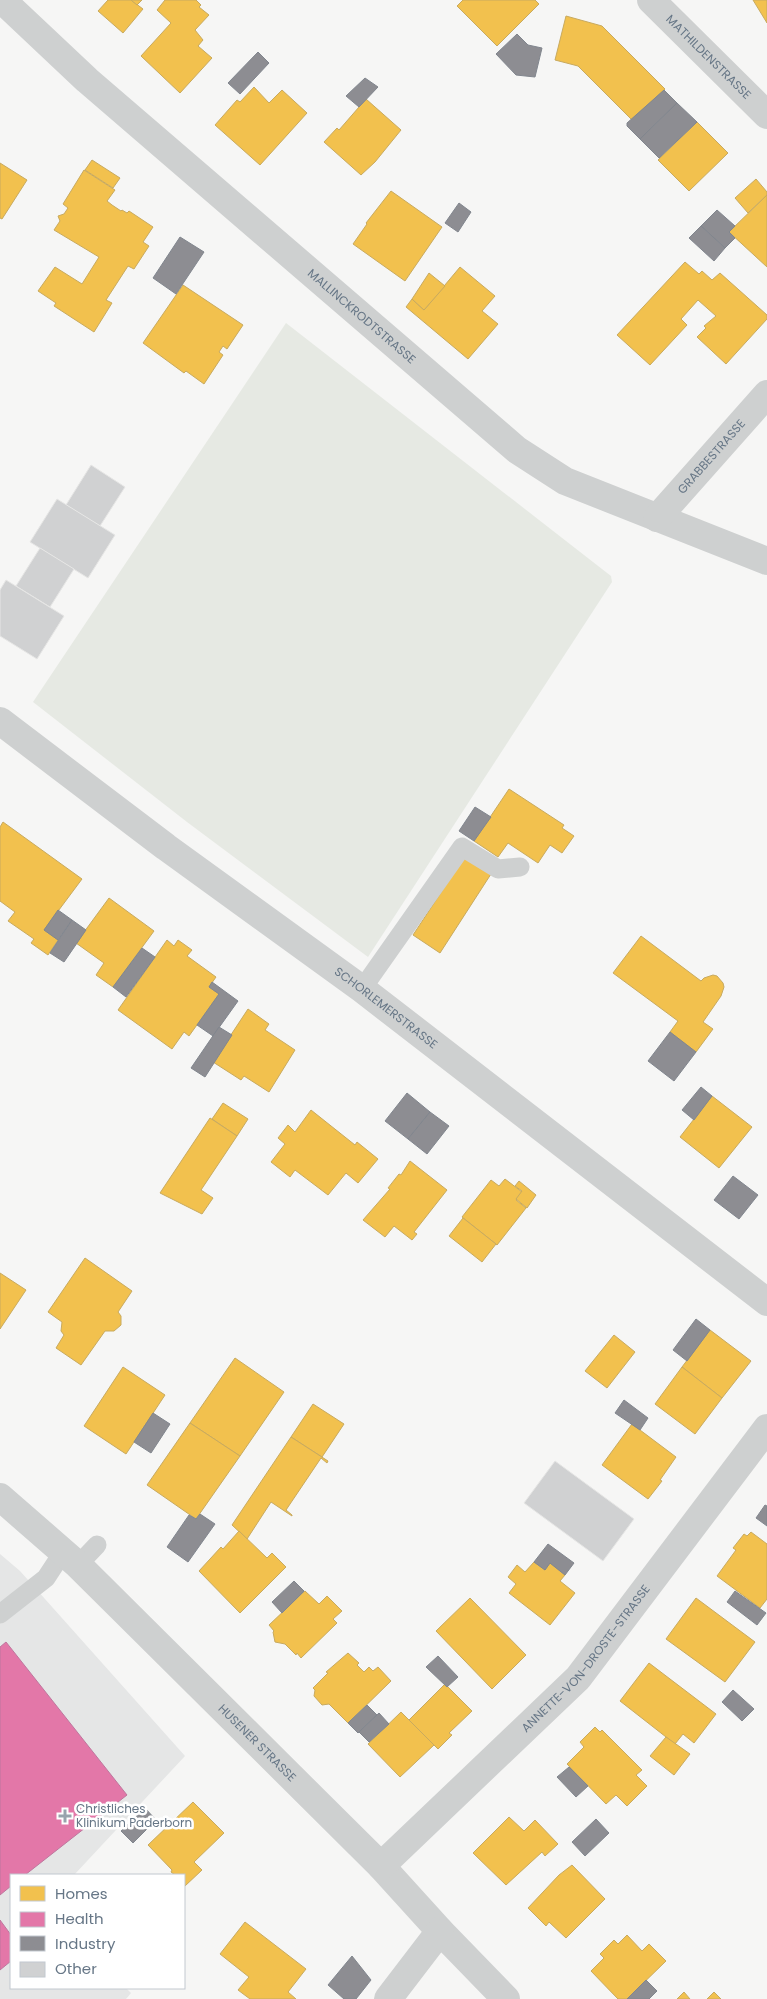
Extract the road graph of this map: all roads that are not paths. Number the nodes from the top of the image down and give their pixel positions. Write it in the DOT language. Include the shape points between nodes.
graph roads {
  1 [pos="2,0"];
  2 [pos="651,0"];
  3 [pos="767,115"];
  4 [pos="767,394"];
  5 [pos="657,518"];
  6 [pos="767,560"];
  7 [pos="0,721"];
  8 [pos="520,867"];
  9 [pos="362,989"];
  10 [pos="767,1302"];
  11 [pos="767,1428"];
  12 [pos="0,1497"];
  13 [pos="96,1545"];
  14 [pos="70,1558"];
  15 [pos="0,1614"];
  16 [pos="381,1866"];
  17 [pos="440,1931"];
  18 [pos="388,1999"];
  19 [pos="506,1999"];
  1 -- 5 [label="street, MALLINCKRODTSTRASSE" via="87,80 517,450 565,481"];
  2 -- 3 [label="street, MATHILDENSTRASSE"];
  4 -- 5 [label="street, GRABBESTRASSE"];
  5 -- 6 [label="street, MALLINCKRODTSTRASSE"];
  7 -- 9 [label="street, SCHORLEMERSTRASSE"];
  8 -- 9 [label="lane" via="498,869 462,847"];
  9 -- 10 [label="street, SCHORLEMERSTRASSE"];
  11 -- 16 [label="street, ANNETTE-VON-DROSTE-STRASSE" via="578,1678"];
  12 -- 14 [label="street, HUSENER STRASSE"];
  13 -- 14 [label="lane"];
  14 -- 15 [label="lane"];
  14 -- 16 [label="street, HUSENER STRASSE"];
  16 -- 17 [label="street, HUSENER STRASSE"];
  17 -- 18 [label="street"];
  17 -- 19 [label="street, HUSENER STRASSE"];
}
